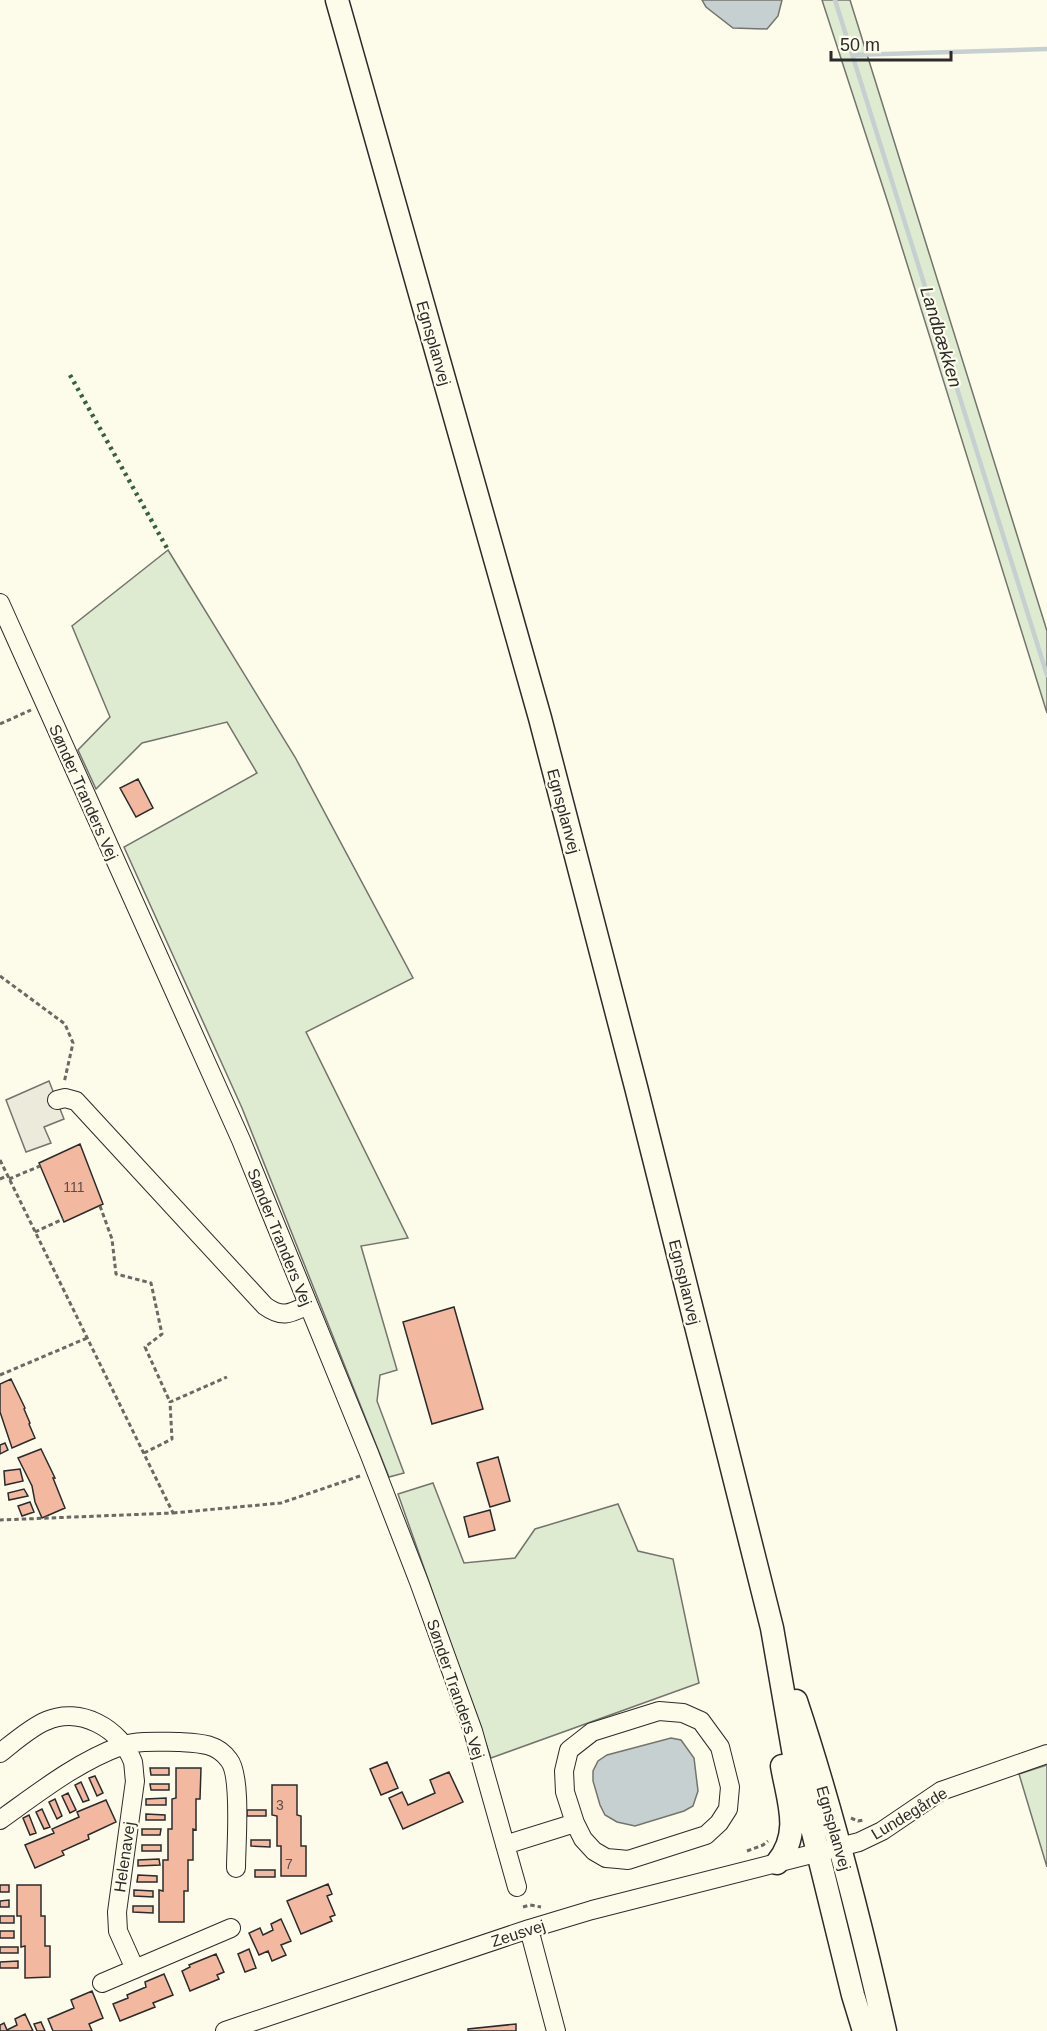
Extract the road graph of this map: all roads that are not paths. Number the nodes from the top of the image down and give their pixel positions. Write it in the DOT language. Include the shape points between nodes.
graph roads {
  1 [pos="337,0"];
  2 [pos="0,603"];
  3 [pos="60,1100"];
  4 [pos="308,1305"];
  5 [pos="740,1504"];
  6 [pos="772,1628"];
  7 [pos="123,1745"];
  8 [pos="0,1753"];
  9 [pos="1047,1754"];
  10 [pos="0,1820"];
  11 [pos="575,1822"];
  12 [pos="505,1845"];
  13 [pos="840,1847"];
  14 [pos="817,1853"];
  15 [pos="777,1863"];
  16 [pos="236,1868"];
  17 [pos="517,1887"];
  18 [pos="231,1928"];
  19 [pos="529,1929"];
  20 [pos="135,1969"];
  21 [pos="102,1983"];
  22 [pos="225,2031"];
  23 [pos="556,2031"];
  24 [pos="864,2031"];
  25 [pos="885,2031"];
  1 -- 5 [label="main road, Egnsplanvej" via="540,718"];
  2 -- 4 [label="street, Sønder Tranders Vej" via="241,1140"];
  3 -- 4 [label="street" via="76,1101 265,1306 275,1313 289,1314"];
  4 -- 12 [label="street, Sønder Tranders Vej" via="419,1582 473,1731"];
  5 -- 6 [label="main road, Egnsplanvej"];
  5 -- 15 [label="main road" via="792,1823 789,1845"];
  6 -- 13 [label="main road, Egnsplanvej"];
  6 -- 14 [label="main road, Egnsplanvej" via="794,1755"];
  7 -- 8 [label="street, Helenavej" via="108,1729 77,1715 45,1721"];
  7 -- 10 [label="street" via="78,1767"];
  7 -- 16 [label="street" via="205,1743 230,1760 236,1779"];
  7 -- 20 [label="street, Helenavej" via="133,1763 135,1781 117,1912 118,1931"];
  9 -- 13 [label="street, Lundegårde" via="941,1791 882,1831"];
  11 -- 11 [label="street" via="594,1851 606,1858 628,1860 706,1835 728,1809 730,1787 720,1747 701,1721 683,1713 659,1711 592,1732 569,1750 564,1771 565,1791"];
  11 -- 12 [label="street"];
  12 -- 17 [label="street, Sønder Tranders Vej"];
  13 -- 14 [label="street, Lundegårde"];
  13 -- 25 [label="main road, Egnsplanvej"];
  14 -- 15 [label="street, Zeusvej"];
  14 -- 24 [label="main road, Egnsplanvej"];
  15 -- 19 [label="street, Zeusvej"];
  18 -- 20 [label="street"];
  19 -- 22 [label="street, Zeusvej"];
  19 -- 23 [label="street"];
  20 -- 21 [label="street"];
}
